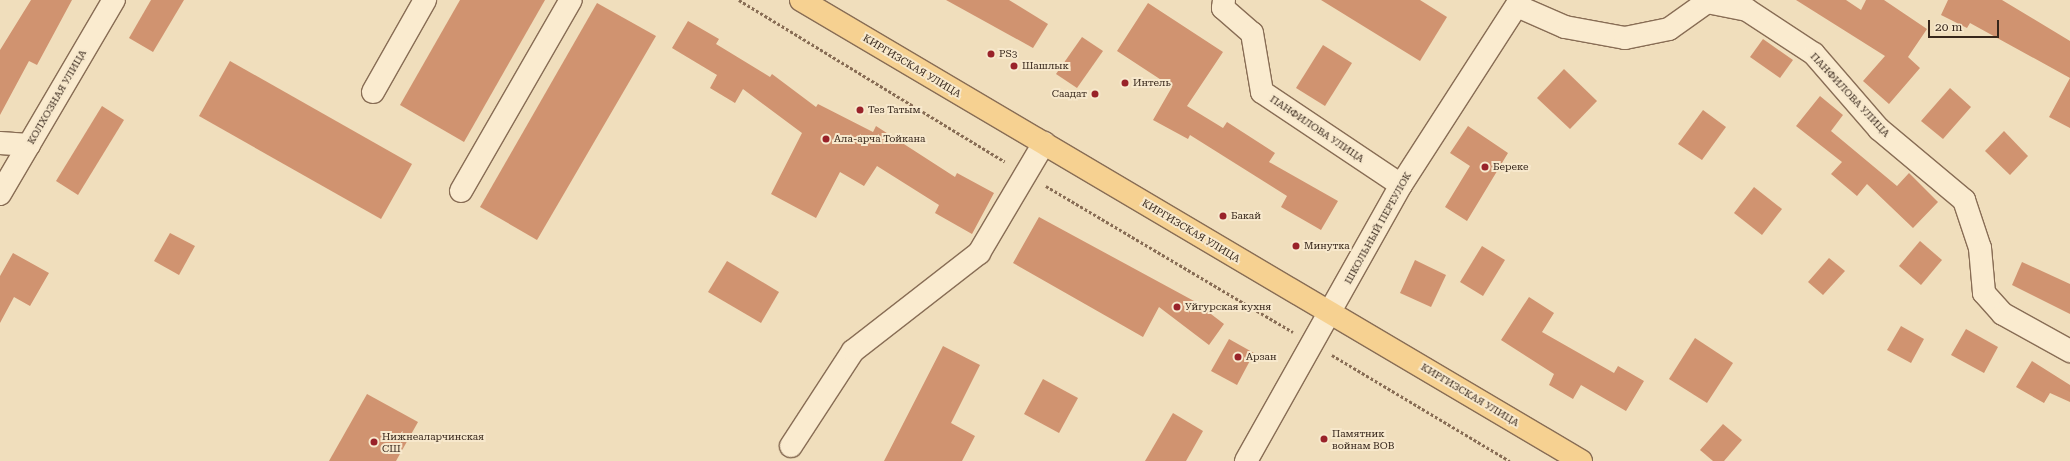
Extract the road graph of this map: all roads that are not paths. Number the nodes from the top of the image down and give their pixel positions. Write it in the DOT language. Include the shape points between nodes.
graph roads {
  1 [pos="114,0"];
  2 [pos="425,0"];
  3 [pos="572,0"];
  4 [pos="801,0"];
  5 [pos="1224,0"];
  6 [pos="1518,3"];
  7 [pos="373,92"];
  8 [pos="0,143"];
  9 [pos="1044,144"];
  10 [pos="29,145"];
  11 [pos="1401,185"];
  12 [pos="461,191"];
  13 [pos="0,194"];
  14 [pos="1331,313"];
  15 [pos="2070,351"];
  16 [pos="791,446"];
  17 [pos="1246,461"];
  18 [pos="1582,461"];
  1 -- 10 [label="street, КОЛХОЗНАЯ УЛИЦА"];
  2 -- 7 [label="street"];
  3 -- 12 [label="street"];
  4 -- 9 [label="main road, КИРГИЗСКАЯ УЛИЦА"];
  5 -- 11 [label="street, ПАНФИЛОВА УЛИЦА" via="1223,8 1252,33 1262,92"];
  6 -- 11 [label="street, ШКОЛЬНЫЙ ПЕРЕУЛОК"];
  6 -- 15 [label="street, ПАНФИЛОВА УЛИЦА" via="1565,27 1625,38 1669,29 1708,2 1747,10 1814,54 1879,129 1964,200 1980,248 1984,293 2003,314"];
  8 -- 10 [label="street"];
  9 -- 14 [label="main road, КИРГИЗСКАЯ УЛИЦА"];
  9 -- 16 [label="street" via="979,253 853,351"];
  10 -- 13 [label="street, КОЛХОЗНАЯ УЛИЦА"];
  11 -- 14 [label="street, ШКОЛЬНЫЙ ПЕРЕУЛОК"];
  14 -- 17 [label="street, ШКОЛЬНЫЙ ПЕРЕУЛОК"];
  14 -- 18 [label="main road, КИРГИЗСКАЯ УЛИЦА"];
}
